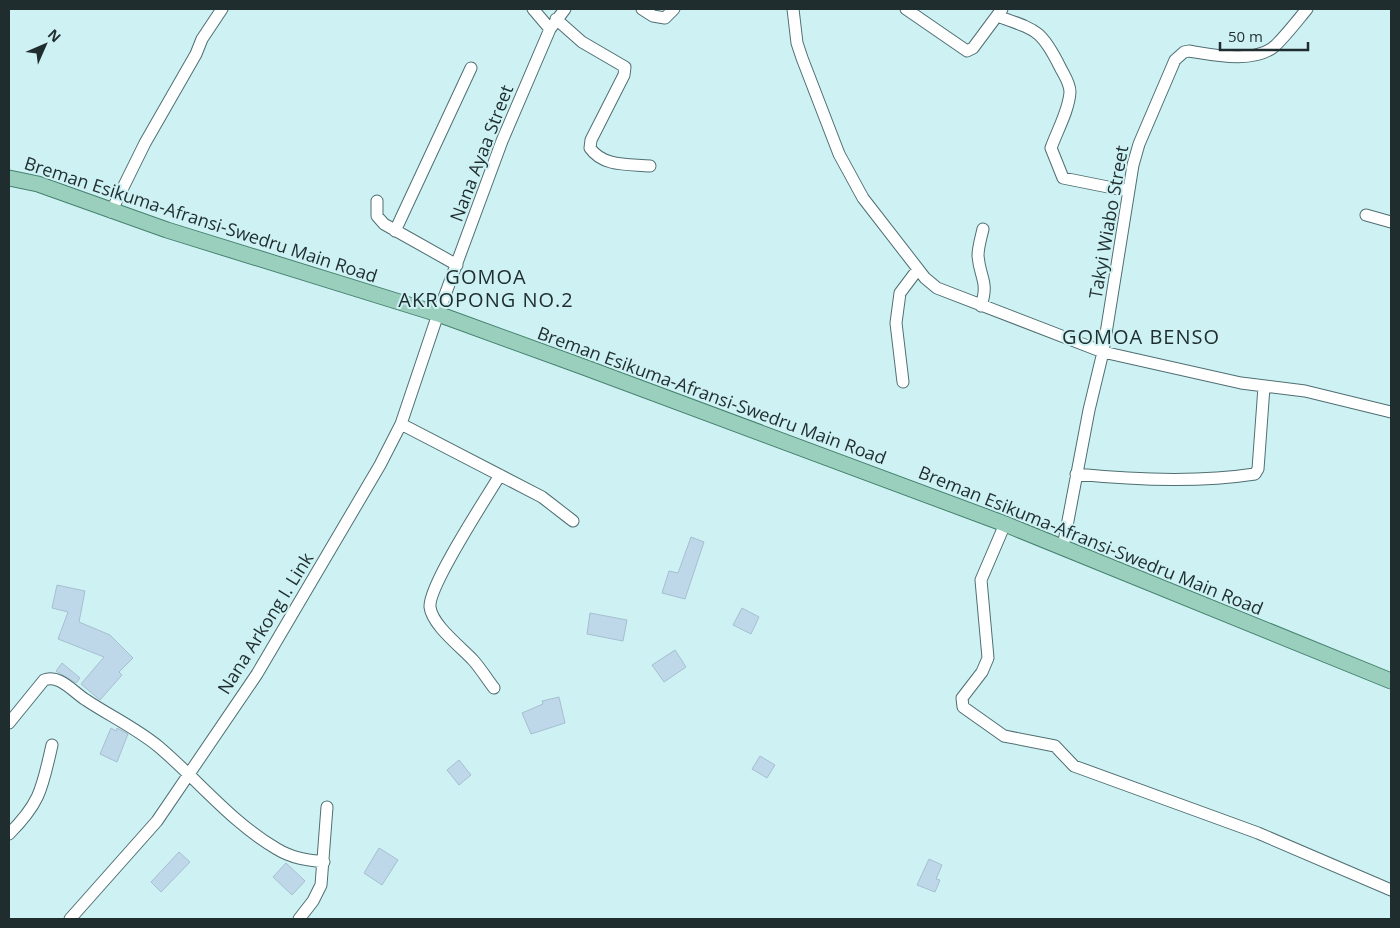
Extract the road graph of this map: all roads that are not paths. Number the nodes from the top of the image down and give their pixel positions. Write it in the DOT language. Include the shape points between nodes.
graph roads {
  1 [pos="222,9"];
  2 [pos="533,9"];
  3 [pos="564,9"];
  4 [pos="642,9"];
  5 [pos="674,9"];
  6 [pos="793,9"];
  7 [pos="906,9"];
  8 [pos="1307,9"];
  9 [pos="999,12"];
  10 [pos="556,19"];
  11 [pos="550,30"];
  12 [pos="471,68"];
  13 [pos="650,166"];
  14 [pos="9,178"];
  15 [pos="1128,191"];
  16 [pos="377,201"];
  17 [pos="111,212"];
  18 [pos="1366,215"];
  19 [pos="1391,222"];
  20 [pos="982,229"];
  21 [pos="395,231"];
  22 [pos="457,265"];
  23 [pos="918,268"];
  24 [pos="981,306"];
  25 [pos="438,314"];
  26 [pos="1103,352"];
  27 [pos="903,382"];
  28 [pos="1264,387"];
  29 [pos="1391,412"];
  30 [pos="401,424"];
  31 [pos="1076,474"];
  32 [pos="500,475"];
  33 [pos="573,521"];
  34 [pos="1004,524"];
  35 [pos="1063,547"];
  36 [pos="1391,681"];
  37 [pos="494,688"];
  38 [pos="9,723"];
  39 [pos="52,745"];
  40 [pos="188,772"];
  41 [pos="327,807"];
  42 [pos="9,834"];
  43 [pos="324,862"];
  44 [pos="1391,890"];
  45 [pos="70,919"];
  46 [pos="299,919"];
  1 -- 17 [label="street" via="145,143"];
  2 -- 11 [label="street"];
  3 -- 10 [label="street, Nana Ayaa Street"];
  4 -- 5 [label="street" via="660,18 665,18"];
  6 -- 23 [label="street" via="802,58 838,154 863,198"];
  7 -- 9 [label="street" via="966,51 974,48"];
  8 -- 15 [label="street, Takyi Wiabo Street" via="1268,50 1240,57 1189,51 1179,55 1137,149"];
  9 -- 15 [label="street" via="1030,28 1048,42 1068,82 1069,99 1051,148 1064,178"];
  10 -- 11 [label="street, Nana Ayaa Street"];
  10 -- 13 [label="street" via="582,42 625,67 590,148 609,162"];
  11 -- 22 [label="street, Nana Ayaa Street" via="495,158"];
  12 -- 21 [label="street"];
  14 -- 17 [label="main road, Breman Esikuma-Afransi-Swedru Main Road" via="38,184"];
  15 -- 26 [label="street, Takyi Wiabo Street"];
  16 -- 21 [label="street" via="377,216"];
  17 -- 25 [label="main road, Breman Esikuma-Afransi-Swedru Main Road"];
  18 -- 19 [label="street"];
  20 -- 24 [label="street" via="978,253 986,292"];
  21 -- 22 [label="street"];
  22 -- 25 [label="street, Nana Ayaa Street"];
  23 -- 24 [label="street" via="937,288"];
  23 -- 27 [label="street" via="900,293 896,323"];
  24 -- 26 [label="street"];
  25 -- 30 [label="street, Nana Arkong I. Link"];
  25 -- 34 [label="main road, Breman Esikuma-Afransi-Swedru Main Road"];
  26 -- 28 [label="street"];
  26 -- 31 [label="street, Takyi Wiabo Street"];
  28 -- 29 [label="street" via="1305,391"];
  28 -- 31 [label="street" via="1255,474 1181,479 1123,479"];
  30 -- 32 [label="street"];
  30 -- 40 [label="street, Nana Arkong I. Link" via="338,539 257,674"];
  31 -- 35 [label="street, Takyi Wiabo Street"];
  32 -- 33 [label="street" via="542,497"];
  32 -- 37 [label="street" via="434,590 430,607 439,625 474,661"];
  34 -- 35 [label="main road, Breman Esikuma-Afransi-Swedru Main Road"];
  34 -- 44 [label="street" via="981,580 988,658 982,672 962,698 963,707 1004,736 1055,746 1074,766 1258,833"];
  35 -- 36 [label="main road, Breman Esikuma-Afransi-Swedru Main Road"];
  38 -- 40 [label="street" via="44,680 57,679 143,734"];
  39 -- 42 [label="street" via="39,797 31,811"];
  40 -- 43 [label="street" via="231,813 276,849 298,859"];
  40 -- 45 [label="street, Nana Arkong I. Link" via="144,837"];
  41 -- 43 [label="street"];
  43 -- 46 [label="street" via="321,885 314,901"];
}
